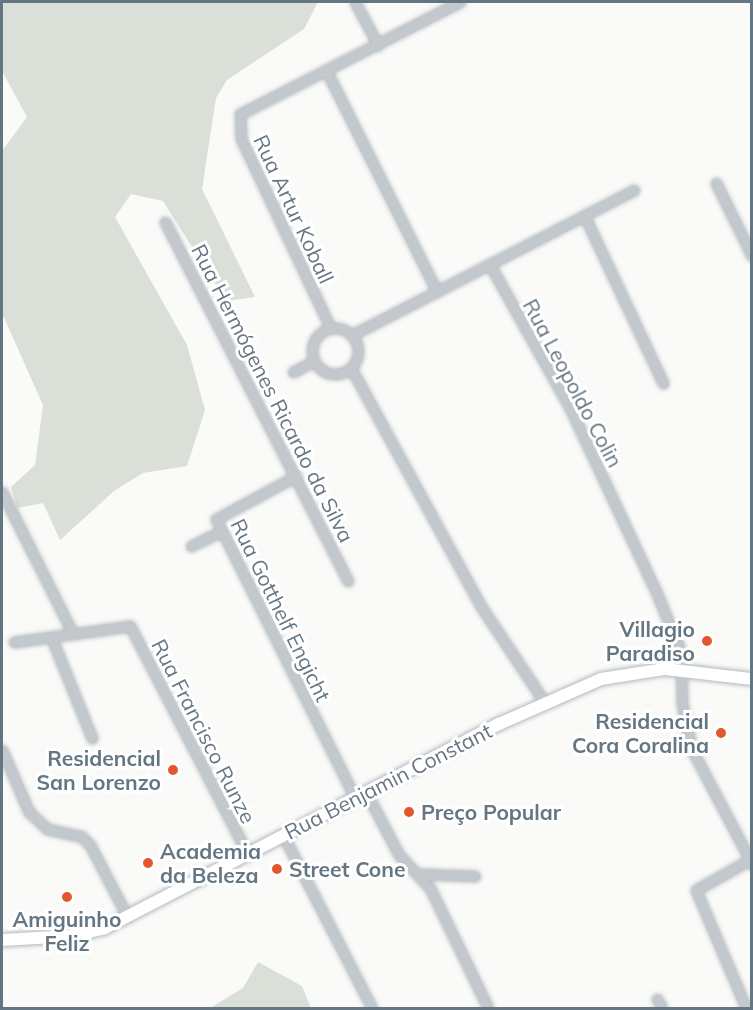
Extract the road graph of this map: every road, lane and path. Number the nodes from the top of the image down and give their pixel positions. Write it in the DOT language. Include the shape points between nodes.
graph roads {
  1 [pos="355,2"];
  2 [pos="460,2"];
  3 [pos="378,45"];
  4 [pos="326,70"];
  5 [pos="716,183"];
  6 [pos="634,190"];
  7 [pos="585,215"];
  8 [pos="165,222"];
  9 [pos="752,256"];
  10 [pos="490,265"];
  11 [pos="437,292"];
  12 [pos="330,327"];
  13 [pos="352,335"];
  14 [pos="314,361"];
  15 [pos="351,368"];
  16 [pos="293,372"];
  17 [pos="663,383"];
  18 [pos="296,476"];
  19 [pos="2,492"];
  20 [pos="218,533"];
  21 [pos="191,546"];
  22 [pos="348,581"];
  23 [pos="73,634"];
  24 [pos="52,639"];
  25 [pos="14,642"];
  26 [pos="682,670"];
  27 [pos="752,680"];
  28 [pos="544,703"];
  29 [pos="92,738"];
  30 [pos="2,750"];
  31 [pos="366,792"];
  32 [pos="355,798"];
  33 [pos="283,835"];
  34 [pos="247,853"];
  35 [pos="750,862"];
  36 [pos="419,874"];
  37 [pos="475,876"];
  38 [pos="128,918"];
  39 [pos="2,939"];
  40 [pos="372,1008"];
  41 [pos="488,1008"];
  42 [pos="746,1008"];
  1 -- 3 [label="street"];
  2 -- 3 [label="street, Rua Artur Koball"];
  3 -- 4 [label="street, Rua Artur Koball"];
  4 -- 11 [label="street"];
  4 -- 12 [label="street, Rua Artur Koball" via="249,106 236,124"];
  5 -- 9 [label="street"];
  6 -- 7 [label="street"];
  7 -- 10 [label="street"];
  7 -- 17 [label="street"];
  8 -- 18 [label="street, Rua Hermógenes Ricardo da Silva"];
  10 -- 11 [label="street"];
  10 -- 26 [label="street, Rua Leopoldo Colin" via="609,489 681,652"];
  11 -- 13 [label="street"];
  12 -- 13 [label="street"];
  12 -- 14 [label="street" via="312,344"];
  13 -- 15 [label="street" via="358,352"];
  14 -- 15 [label="street" via="335,374"];
  14 -- 16 [label="street"];
  15 -- 28 [label="street" via="482,608"];
  18 -- 20 [label="street, Rua Gotthelf Engicht" via="221,514 216,519"];
  18 -- 22 [label="street, Rua Hermógenes Ricardo da Silva"];
  19 -- 23 [label="street"];
  20 -- 21 [label="street"];
  20 -- 32 [label="street, Rua Gotthelf Engicht"];
  23 -- 24 [label="street"];
  23 -- 34 [label="street, Rua Francisco Runze" via="130,626"];
  24 -- 25 [label="street"];
  24 -- 29 [label="street"];
  26 -- 27 [label="main road, Rua Benjamin Constant"];
  26 -- 28 [label="main road, Rua Benjamin Constant" via="601,679"];
  26 -- 35 [label="street, Rua Leopoldo Colin" via="682,704 692,750"];
  28 -- 31 [label="main road, Rua Benjamin Constant"];
  30 -- 38 [label="street" via="29,812 47,829 81,836 90,845"];
  31 -- 32 [label="main road, Rua Benjamin Constant"];
  31 -- 36 [label="street" via="399,855"];
  32 -- 33 [label="main road, Rua Benjamin Constant"];
  33 -- 34 [label="main road, Rua Benjamin Constant"];
  33 -- 40 [label="street"];
  34 -- 38 [label="main road, Rua Benjamin Constant"];
  35 -- 42 [label="street" via="696,890"];
  36 -- 37 [label="street"];
  36 -- 41 [label="street"];
  38 -- 39 [label="main road, Rua Benjamin Constant" via="87,934"];
}
